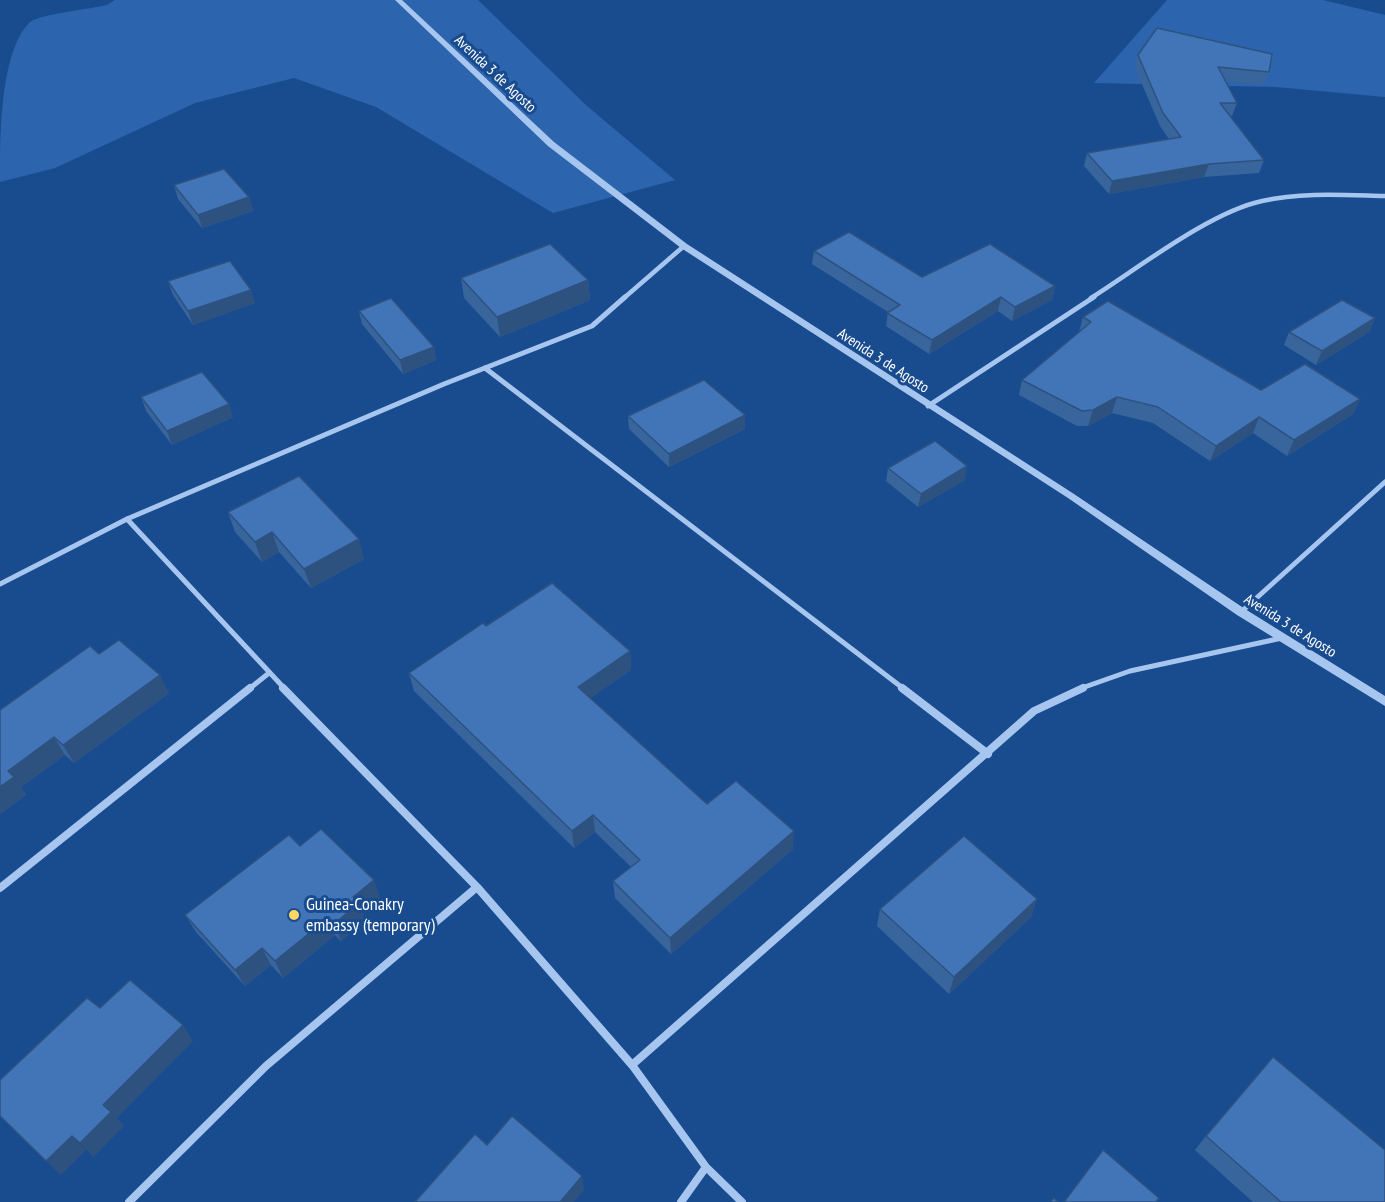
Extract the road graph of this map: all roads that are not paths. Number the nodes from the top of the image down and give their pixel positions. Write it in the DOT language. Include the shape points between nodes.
graph roads {
  1 [pos="398,0"];
  2 [pos="1385,196"];
  3 [pos="684,246"];
  4 [pos="485,368"];
  5 [pos="928,406"];
  6 [pos="1385,482"];
  7 [pos="127,519"];
  8 [pos="0,584"];
  9 [pos="1241,612"];
  10 [pos="1282,638"];
  11 [pos="269,673"];
  12 [pos="1385,702"];
  13 [pos="988,754"];
  14 [pos="477,886"];
  15 [pos="0,888"];
  16 [pos="632,1065"];
  17 [pos="706,1167"];
  18 [pos="129,1202"];
  19 [pos="681,1202"];
  20 [pos="742,1202"];
  1 -- 3 [label="street, Avenida 3 de Agosto" via="551,144"];
  2 -- 5 [label="street" via="1311,195 1262,201 1227,213"];
  3 -- 4 [label="street" via="592,326"];
  3 -- 5 [label="street, Avenida 3 de Agosto"];
  4 -- 7 [label="street"];
  4 -- 13 [label="street"];
  5 -- 9 [label="street, Avenida 3 de Agosto" via="1071,496"];
  6 -- 9 [label="street"];
  7 -- 8 [label="street"];
  7 -- 11 [label="street"];
  9 -- 10 [label="street, Avenida 3 de Agosto"];
  10 -- 12 [label="street, Avenida 3 de Agosto"];
  10 -- 13 [label="street" via="1130,671 1080,689 1034,711"];
  11 -- 14 [label="street"];
  11 -- 15 [label="street"];
  13 -- 16 [label="street"];
  14 -- 16 [label="street"];
  14 -- 18 [label="street" via="266,1066"];
  16 -- 17 [label="street"];
  17 -- 19 [label="street"];
  17 -- 20 [label="street"];
}
